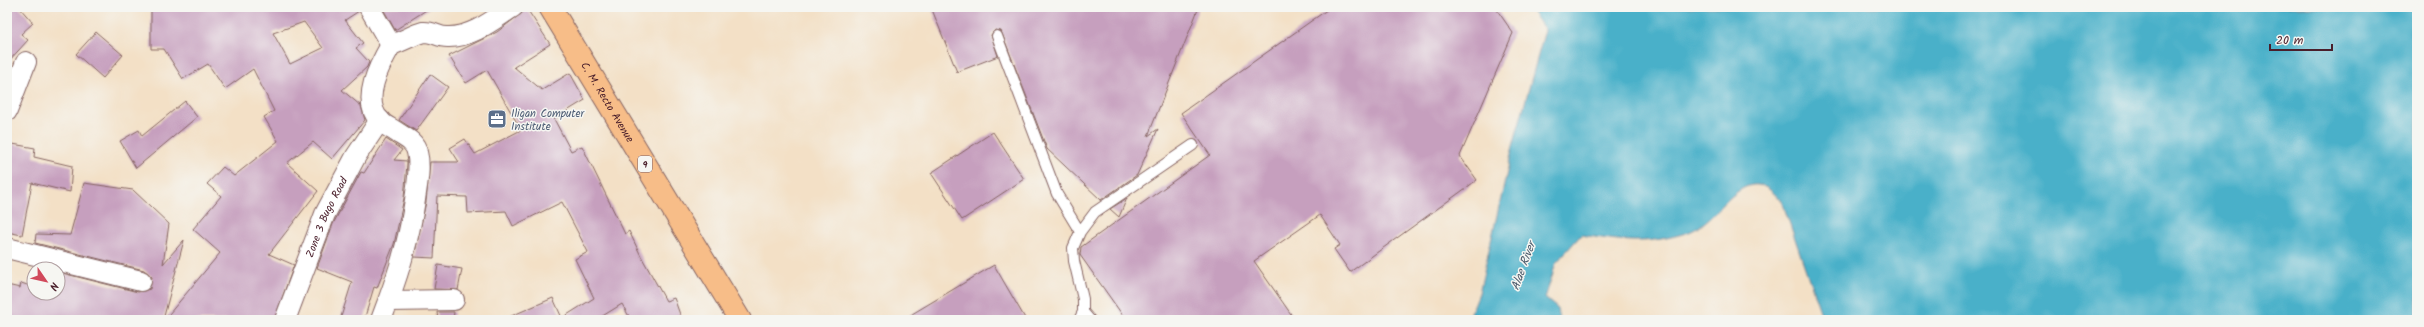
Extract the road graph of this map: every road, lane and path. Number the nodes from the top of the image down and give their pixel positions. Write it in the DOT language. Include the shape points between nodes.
graph roads {
  1 [pos="369,7"];
  2 [pos="514,7"];
  3 [pos="550,7"];
  4 [pos="997,36"];
  5 [pos="391,44"];
  6 [pos="26,62"];
  7 [pos="7,111"];
  8 [pos="380,120"];
  9 [pos="1193,145"];
  10 [pos="1080,232"];
  11 [pos="7,248"];
  12 [pos="141,281"];
  13 [pos="389,300"];
  14 [pos="454,300"];
  15 [pos="1081,316"];
  16 [pos="284,320"];
  17 [pos="381,320"];
  18 [pos="740,320"];
  19 [pos="1090,320"];
  1 -- 5 [label="street"];
  2 -- 5 [label="street" via="465,36 442,37 433,32 421,32"];
  3 -- 18 [label="highway, C. M. Recto Avenue / 9"];
  4 -- 10 [label="lane" via="1057,194"];
  5 -- 8 [label="street" via="375,79 372,94 373,106"];
  6 -- 7 [label="street"];
  8 -- 13 [label="street" via="408,139 417,152 418,180 407,249"];
  8 -- 16 [label="street, Zone 3 Bugo Road" via="356,156 325,214"];
  9 -- 10 [label="lane" via="1095,212"];
  10 -- 15 [label="lane" via="1073,248 1083,299"];
  11 -- 12 [label="street"];
  13 -- 14 [label="street"];
  13 -- 17 [label="street"];
  15 -- 19 [label="lane"];
}
